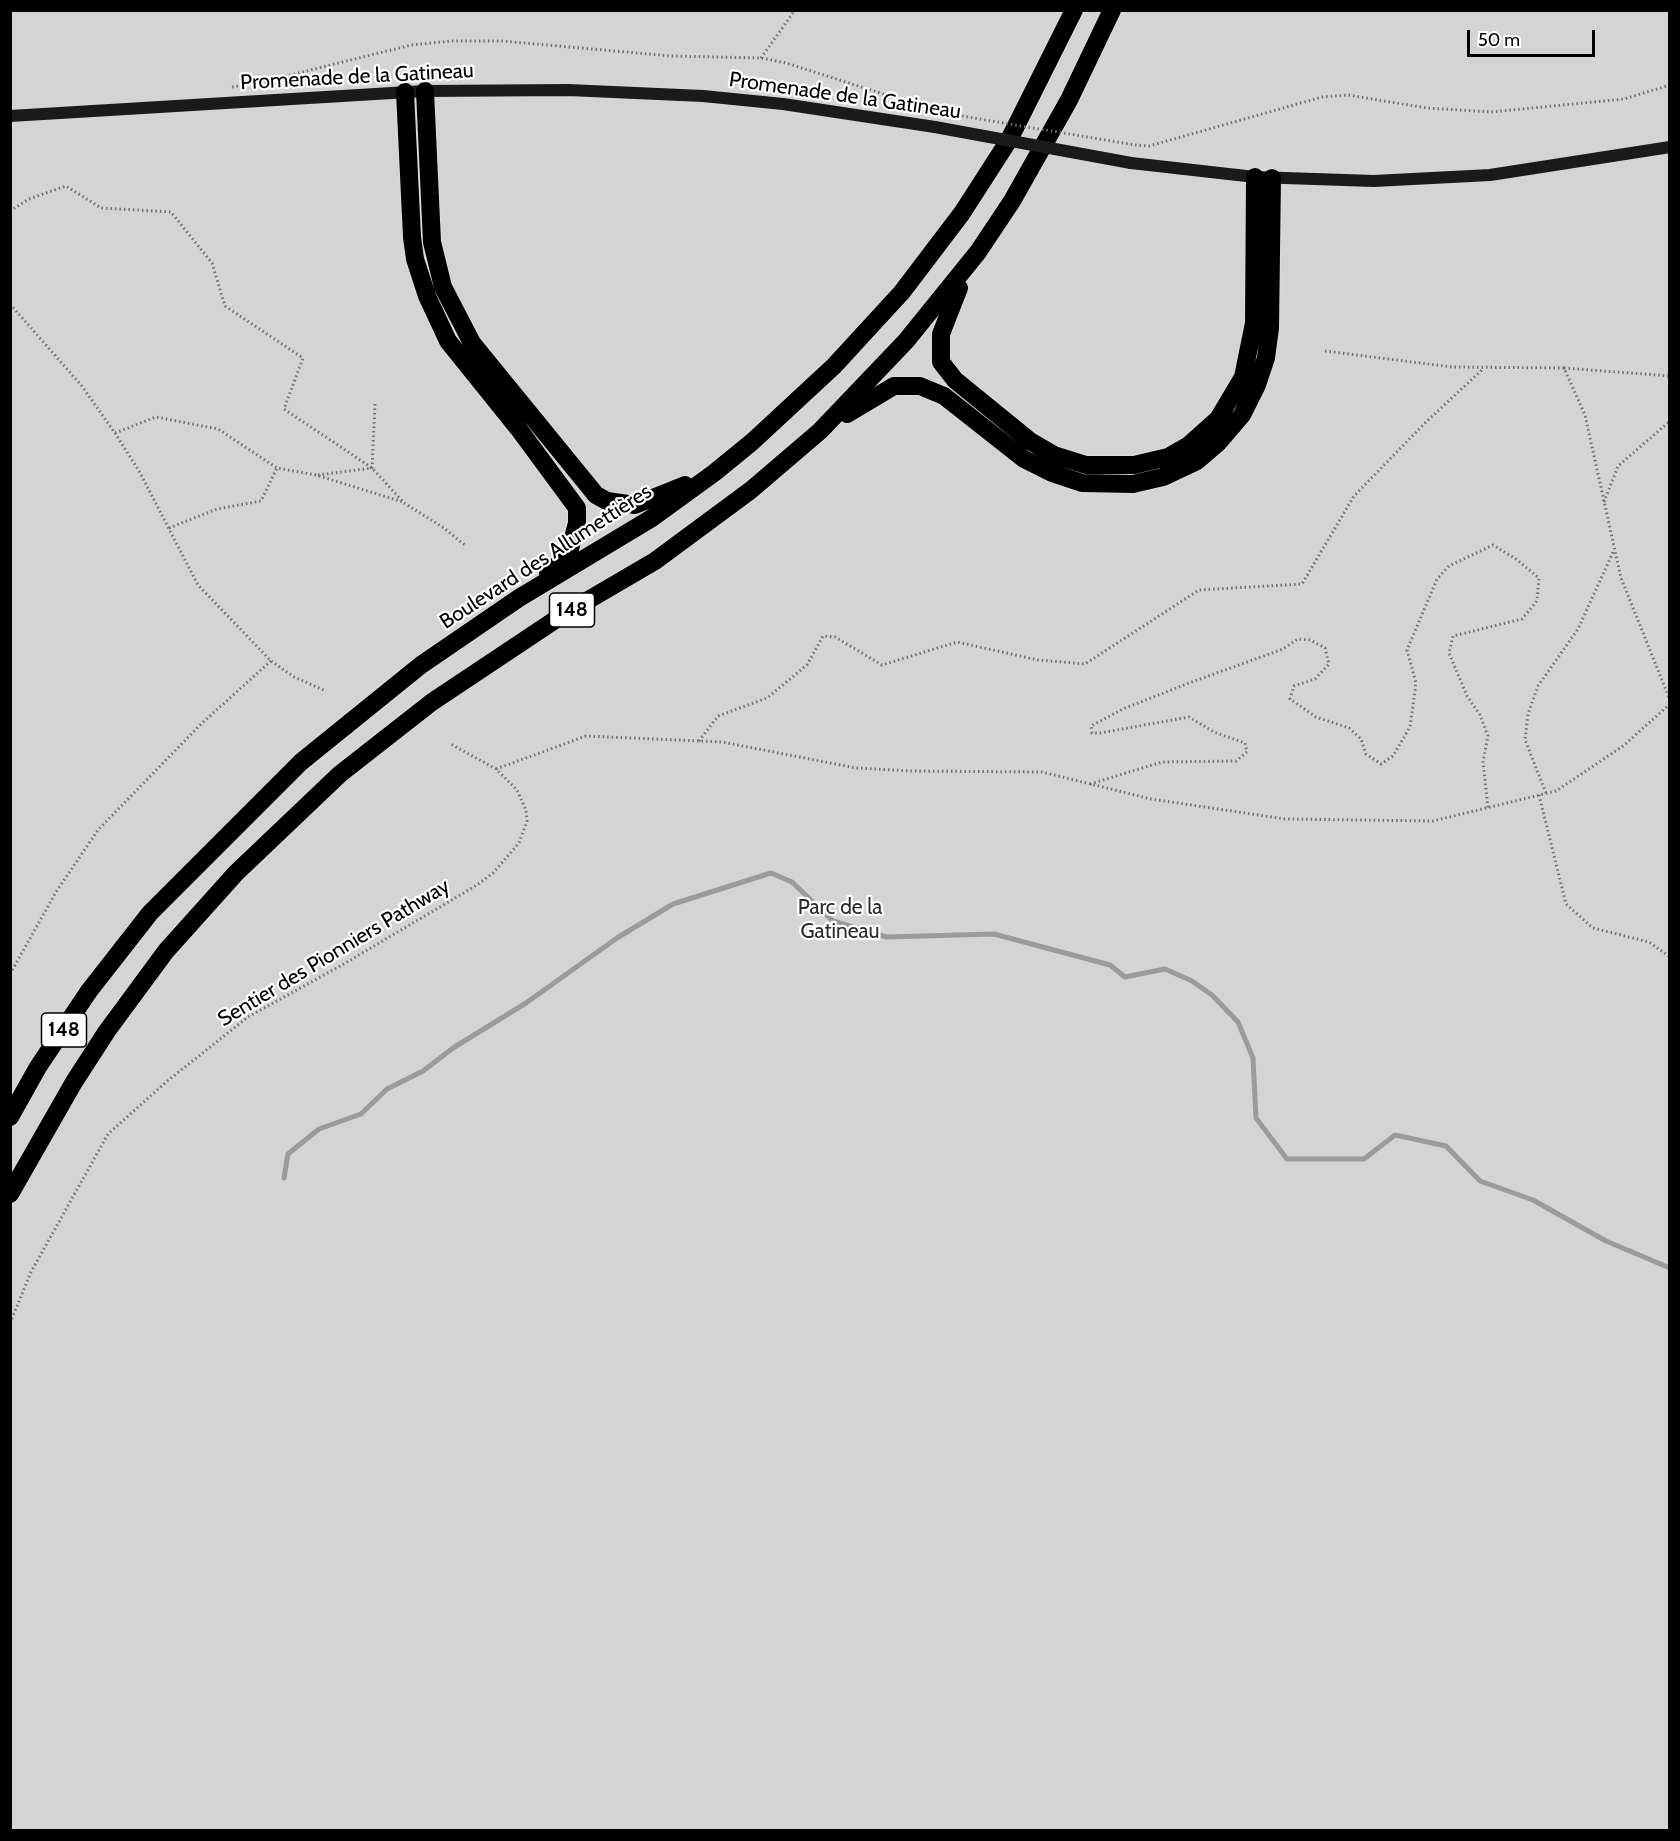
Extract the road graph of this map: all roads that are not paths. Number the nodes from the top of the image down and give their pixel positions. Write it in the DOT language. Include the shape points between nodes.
graph roads {
  1 [pos="1074,10"];
  2 [pos="1112,10"];
  3 [pos="424,91"];
  4 [pos="405,92"];
  5 [pos="10,116"];
  6 [pos="1670,147"];
  7 [pos="1264,178"];
  8 [pos="978,252"];
  9 [pos="820,431"];
  10 [pos="714,473"];
  11 [pos="519,598"];
  12 [pos="10,1117"];
  13 [pos="10,1194"];
  1 -- 10 [label="highway, Boulevard des Allumettières / 148" via="1009,140 935,250 834,366"];
  2 -- 8 [label="highway, 148" via="1051,134"];
  3 -- 4 [label="street, Promenade de la Gatineau"];
  3 -- 7 [label="street, Promenade de la Gatineau, bridge" via="568,90 783,104 1131,163"];
  3 -- 10 [label="highway" via="432,243 443,287 472,343 596,495 607,501 635,505"];
  4 -- 5 [label="street, Promenade de la Gatineau"];
  4 -- 11 [label="highway" via="412,237 417,269 427,296 448,340 577,508 570,549 561,562"];
  6 -- 7 [label="street, Promenade de la Gatineau" via="1478,176 1374,181"];
  7 -- 8 [label="highway" via="1254,323 1243,376 1228,404 1204,432 1178,451 1152,462 1101,466 1054,455 1030,441 947,371 941,362 941,334 950,306"];
  7 -- 9 [label="highway" via="1270,328 1266,358 1242,415 1197,461 1172,474 1133,484 1082,483 1024,459 944,396 920,386 894,386"];
  8 -- 9 [label="highway, 148" via="906,341"];
  9 -- 13 [label="highway, 148" via="689,538 476,671 340,774 236,873 166,951 74,1082"];
  10 -- 11 [label="highway, Boulevard des Allumettières / 148" via="652,518"];
  11 -- 12 [label="highway, Boulevard des Allumettières / 148" via="421,665 331,736 185,876 150,913 89,992"];
}
